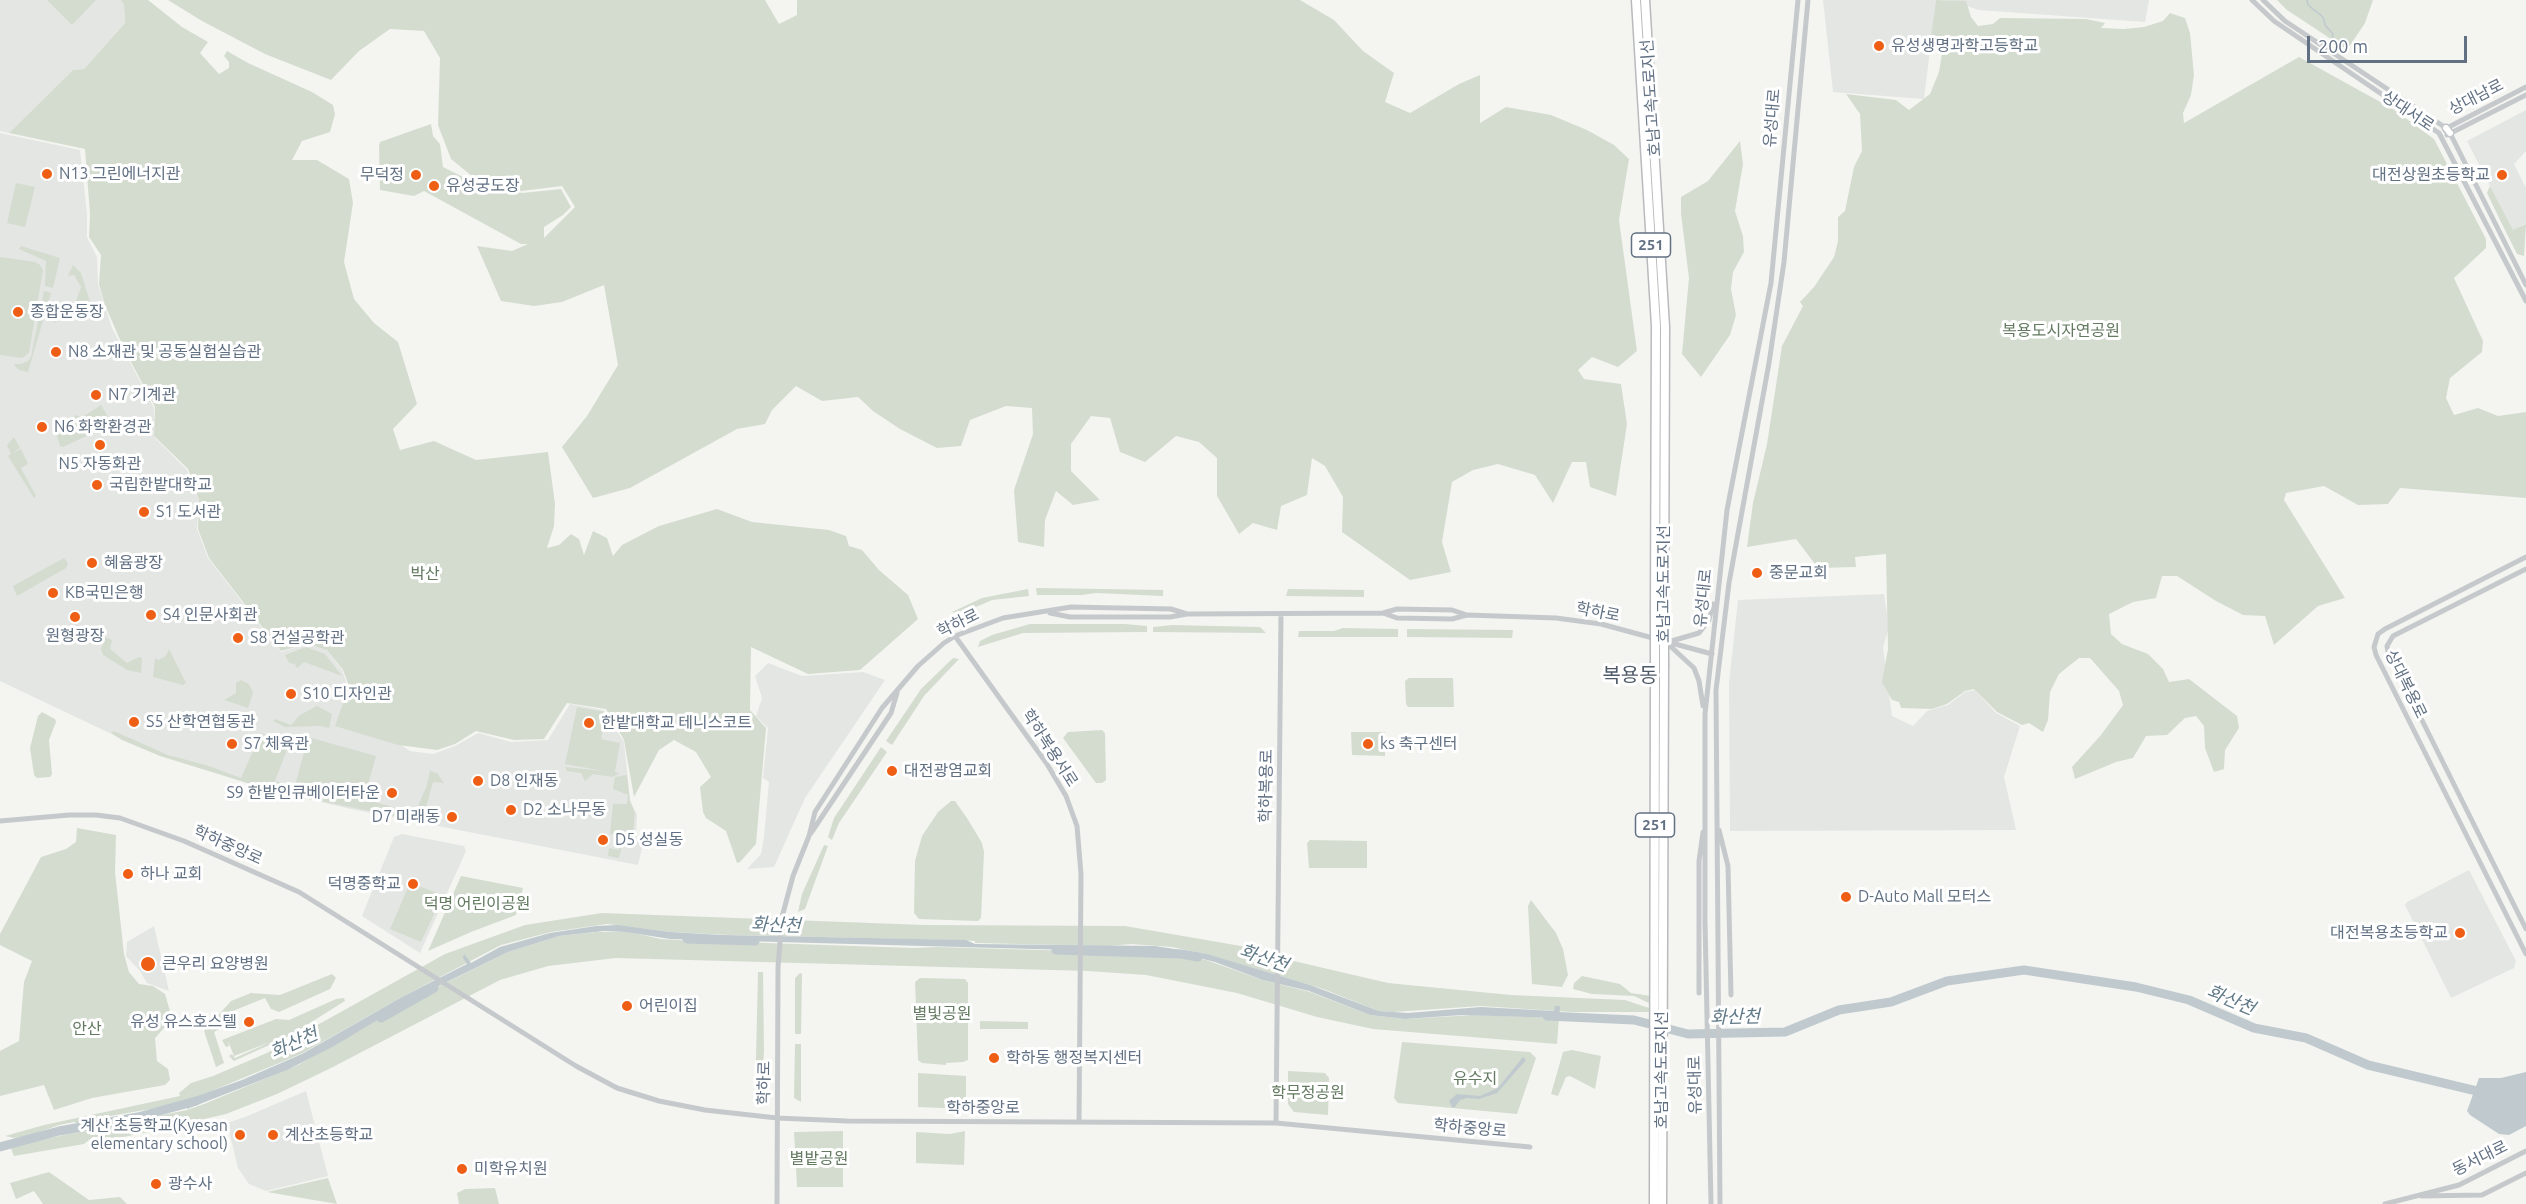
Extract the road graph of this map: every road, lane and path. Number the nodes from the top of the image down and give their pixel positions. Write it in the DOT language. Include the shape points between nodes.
graph roads {
  1 [pos="1636,0"];
  2 [pos="1645,0"];
  3 [pos="1798,0"];
  4 [pos="1808,0"];
  5 [pos="2252,0"];
  6 [pos="2263,0"];
  7 [pos="2526,87"];
  8 [pos="2526,95"];
  9 [pos="2448,131"];
  10 [pos="2441,135"];
  11 [pos="2526,285"];
  12 [pos="2526,301"];
  13 [pos="1660,489"];
  14 [pos="2526,557"];
  15 [pos="2526,569"];
  16 [pos="1718,587"];
  17 [pos="1048,612"];
  18 [pos="1187,614"];
  19 [pos="1281,614"];
  20 [pos="955,636"];
  21 [pos="1667,643"];
  22 [pos="1711,654"];
  23 [pos="1719,654"];
  24 [pos="898,691"];
  25 [pos="1705,714"];
  26 [pos="1706,813"];
  27 [pos="0,821"];
  28 [pos="1717,824"];
  29 [pos="809,836"];
  30 [pos="2526,929"];
  31 [pos="2526,954"];
  32 [pos="1699,993"];
  33 [pos="1731,995"];
  34 [pos="1658,1077"];
  35 [pos="777,1118"];
  36 [pos="1079,1122"];
  37 [pos="1276,1124"];
  38 [pos="1530,1147"];
  39 [pos="2526,1150"];
  40 [pos="2526,1173"];
  41 [pos="2411,1196"];
  42 [pos="777,1204"];
  43 [pos="1654,1204"];
  44 [pos="1662,1204"];
  45 [pos="1711,1204"];
  46 [pos="1720,1204"];
  47 [pos="2385,1204"];
  1 -- 13 [label="highway, 호남고속도로지선 / 251" via="1656,326"];
  2 -- 13 [label="highway, 호남고속도로지선 / 251" via="1665,327"];
  3 -- 16 [label="street, 유성대로" via="1771,283 1727,510"];
  4 -- 23 [label="street, 유성대로" via="1784,262"];
  5 -- 10 [label="street, 상대서로" via="2274,21"];
  6 -- 9 [label="street, 상대서로" via="2285,21"];
  7 -- 9 [label="street, 상대남로"];
  8 -- 9 [label="street, 상대남로"];
  9 -- 10 [label="street, 상대남로"];
  9 -- 11 [label="street, 상대서로"];
  10 -- 12 [label="street, 상대서로"];
  13 -- 34 [label="highway, 호남고속도로지선 / 251, bridge"];
  14 -- 31 [label="street, 상대복용로" via="2385,629 2374,641 2376,655"];
  15 -- 30 [label="street, 상대복용로" via="2393,636 2387,646"];
  16 -- 21 [label="street" via="1709,620 1700,632"];
  16 -- 22 [label="street, 유성대로"];
  17 -- 18 [label="street, 학하로" via="1070,617"];
  17 -- 18 [label="street, 학하로" via="1071,607 1165,609"];
  17 -- 20 [label="street, 학하로" via="1003,618"];
  18 -- 19 [label="street, 학하로"];
  19 -- 21 [label="street, 학하로" via="1556,618 1601,624"];
  19 -- 37 [label="street, 학하복용로"];
  20 -- 24 [label="street, 학하로" via="929,654"];
  20 -- 36 [label="street, 학하복용서로" via="1047,764 1073,811 1080,845"];
  21 -- 22 [label="street, 학하로"];
  21 -- 25 [label="street" via="1694,668"];
  22 -- 23 [label="street, 학하로"];
  22 -- 25 [label="street, 유성대로"];
  23 -- 28 [label="street, 유성대로"];
  24 -- 29 [label="street, 학하로" via="891,713"];
  24 -- 29 [label="street, 학하로" via="882,708 815,812"];
  25 -- 26 [label="street, 유성대로"];
  26 -- 32 [label="street" via="1699,861"];
  26 -- 45 [label="street, 유성대로"];
  27 -- 35 [label="street, 학하중앙로" via="96,815 146,826 299,892 617,1088 705,1110"];
  28 -- 33 [label="street" via="1728,866"];
  28 -- 46 [label="street, 유성대로"];
  29 -- 35 [label="street, 학하로" via="782,920"];
  34 -- 43 [label="highway, 호남고속도로지선 / 251"];
  34 -- 44 [label="highway, 호남고속도로지선 / 251"];
  35 -- 36 [label="street, 학하중앙로"];
  35 -- 42 [label="street, 학하로"];
  36 -- 37 [label="street, 학하중앙로"];
  37 -- 38 [label="street, 학하중앙로"];
  39 -- 41 [label="street, 동서대로" via="2459,1185"];
  40 -- 41 [label="street, 동서대로" via="2482,1195"];
  41 -- 47 [label="street, 동서대로"];
}
